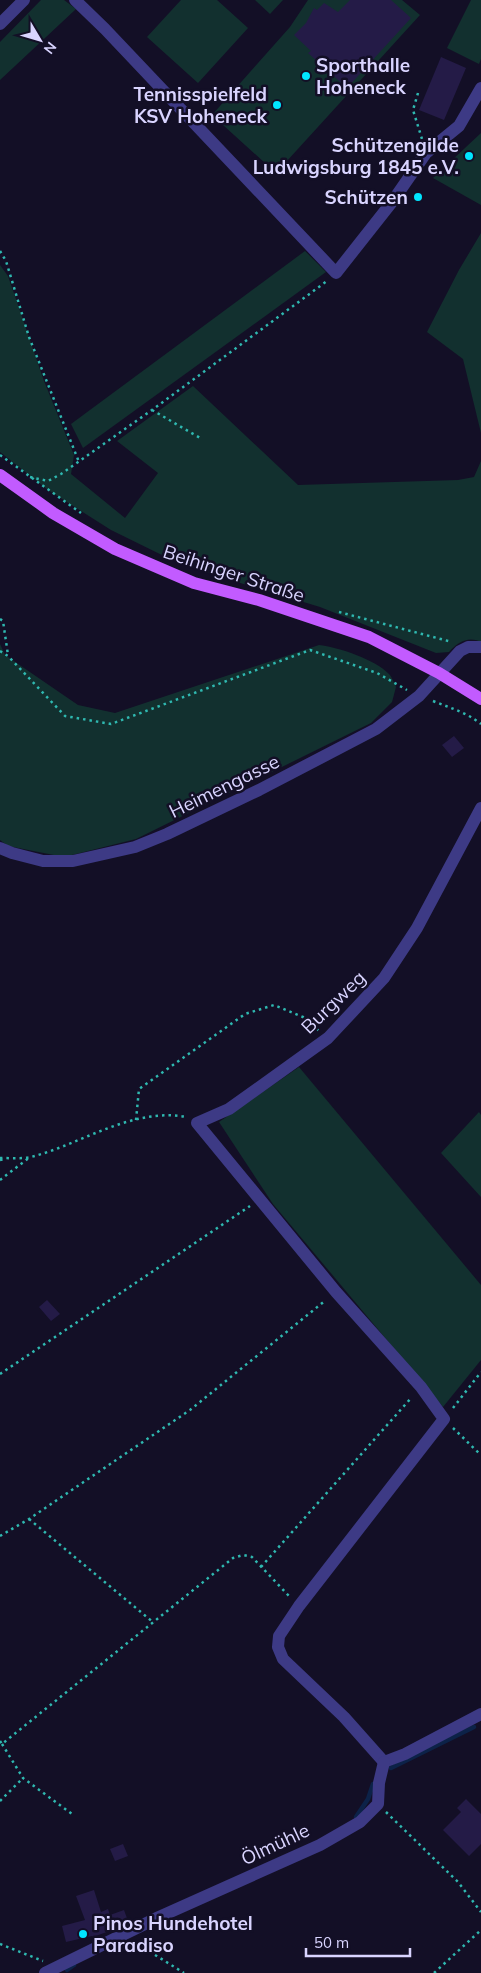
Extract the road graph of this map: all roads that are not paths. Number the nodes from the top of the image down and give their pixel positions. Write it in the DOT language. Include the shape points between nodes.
graph roads {
  1 [pos="75,0"];
  2 [pos="19,2"];
  3 [pos="0,24"];
  4 [pos="481,88"];
  5 [pos="0,475"];
  6 [pos="481,647"];
  7 [pos="439,674"];
  8 [pos="481,698"];
  9 [pos="481,808"];
  10 [pos="0,848"];
  11 [pos="481,1714"];
  12 [pos="384,1762"];
  13 [pos="45,1973"];
  1 -- 4 [label="street" via="336,274 426,153 459,126"];
  2 -- 3 [label="street"];
  5 -- 7 [label="main road, Beihinger Straße" via="53,513 158,569 369,637"];
  6 -- 7 [label="street, Heimengasse" via="460,650"];
  7 -- 8 [label="main road, Beihinger Straße"];
  7 -- 10 [label="street, Heimengasse" via="419,696 362,738 198,821 136,847 60,861 28,858"];
  9 -- 12 [label="street, Burgweg" via="417,928 384,978 328,1038 229,1109 197,1123 336,1292 421,1387 444,1419 298,1606 280,1636 278,1647 283,1659 344,1717"];
  11 -- 12 [label="street"];
  12 -- 13 [label="street, Ölmühle" via="378,1804 360,1822 320,1844"];
}
